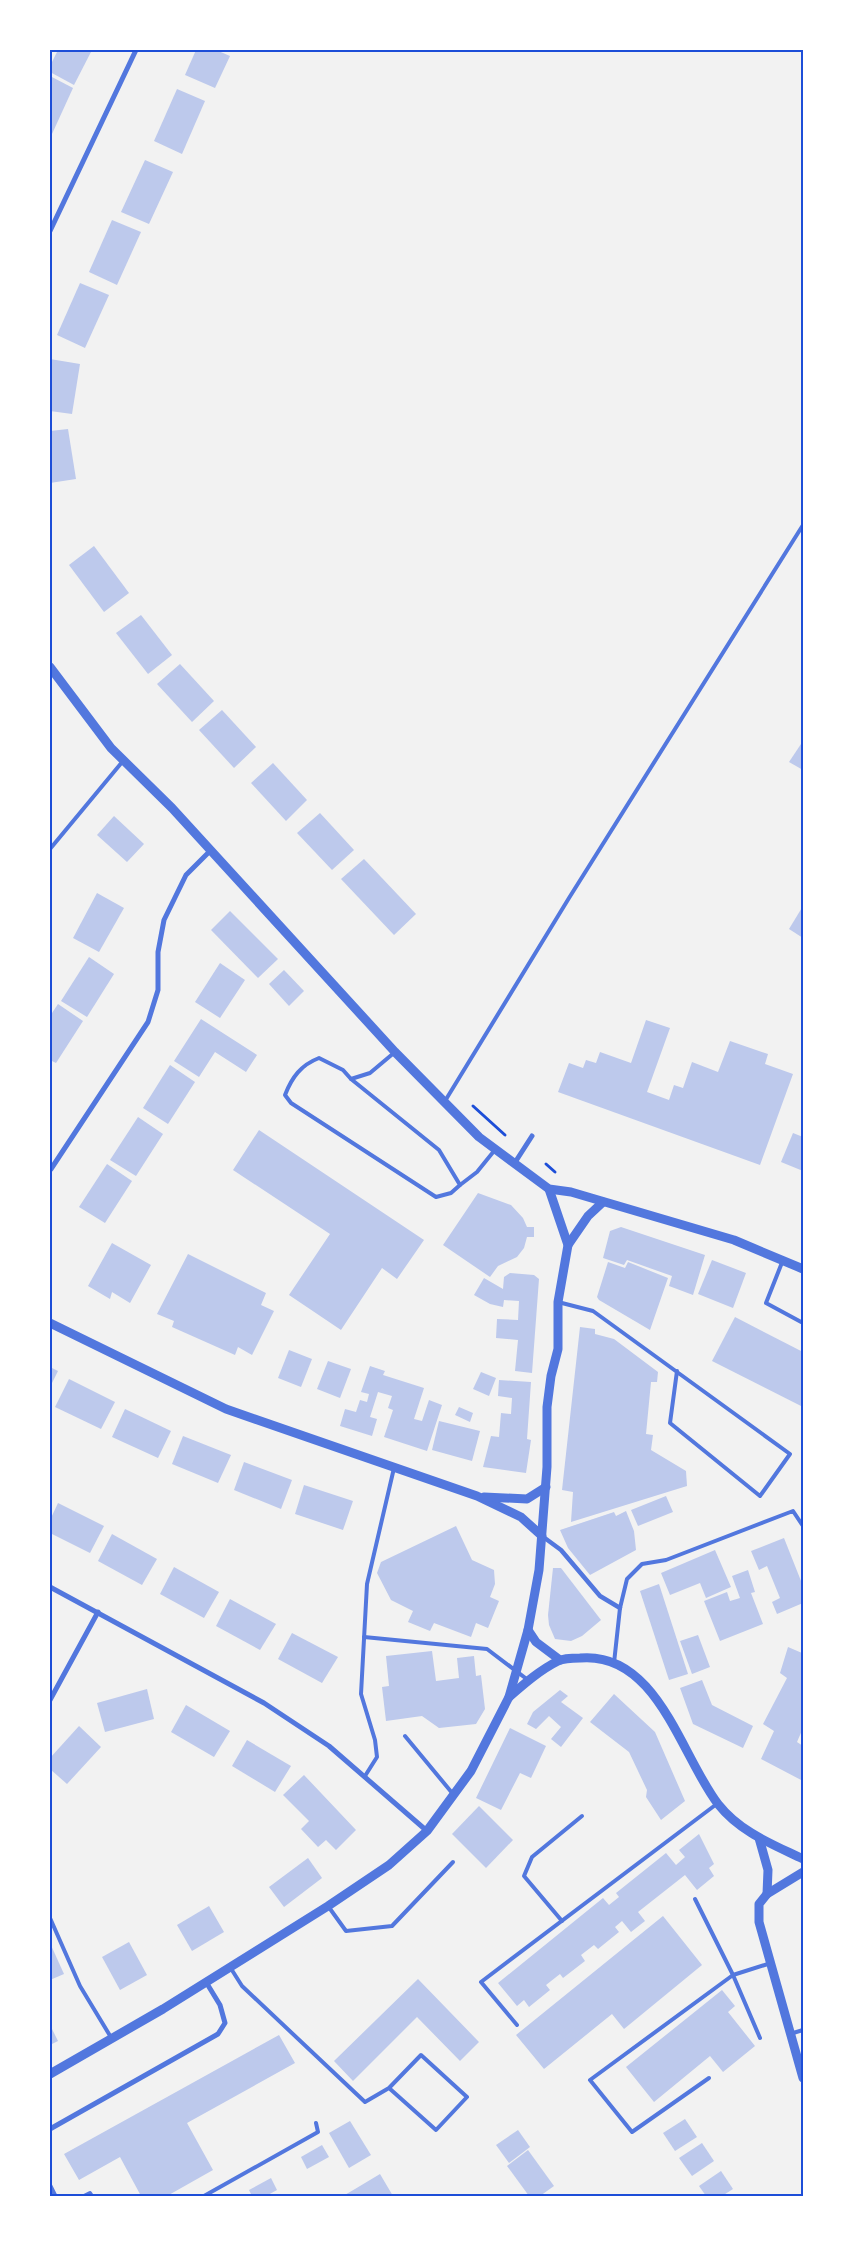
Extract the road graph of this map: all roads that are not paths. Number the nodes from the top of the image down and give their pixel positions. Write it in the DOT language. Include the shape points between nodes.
graph roads {
  1 [pos="136,50"];
  2 [pos="50,231"];
  3 [pos="803,525"];
  4 [pos="50,667"];
  5 [pos="123,761"];
  6 [pos="50,849"];
  7 [pos="211,850"];
  8 [pos="395,1052"];
  9 [pos="351,1079"];
  10 [pos="444,1102"];
  11 [pos="532,1136"];
  12 [pos="494,1150"];
  13 [pos="514,1164"];
  14 [pos="51,1169"];
  15 [pos="460,1186"];
  16 [pos="549,1189"];
  17 [pos="603,1202"];
  18 [pos="568,1246"];
  19 [pos="782,1260"];
  20 [pos="803,1269"];
  21 [pos="558,1302"];
  22 [pos="50,1323"];
  23 [pos="803,1323"];
  24 [pos="677,1371"];
  25 [pos="394,1468"];
  26 [pos="546,1487"];
  27 [pos="477,1496"];
  28 [pos="803,1526"];
  29 [pos="542,1536"];
  30 [pos="50,1587"];
  31 [pos="620,1608"];
  32 [pos="98,1612"];
  33 [pos="528,1630"];
  34 [pos="364,1636"];
  35 [pos="560,1660"];
  36 [pos="614,1663"];
  37 [pos="516,1669"];
  38 [pos="529,1681"];
  39 [pos="509,1697"];
  40 [pos="50,1700"];
  41 [pos="405,1736"];
  42 [pos="364,1776"];
  43 [pos="455,1795"];
  44 [pos="718,1803"];
  45 [pos="582,1816"];
  46 [pos="427,1830"];
  47 [pos="759,1838"];
  48 [pos="803,1859"];
  49 [pos="453,1862"];
  50 [pos="803,1872"];
  51 [pos="766,1894"];
  52 [pos="695,1899"];
  53 [pos="328,1906"];
  54 [pos="50,1918"];
  55 [pos="562,1921"];
  56 [pos="771,1963"];
  57 [pos="230,1967"];
  58 [pos="733,1975"];
  59 [pos="206,1982"];
  60 [pos="517,2025"];
  61 [pos="803,2030"];
  62 [pos="790,2034"];
  63 [pos="760,2038"];
  64 [pos="112,2039"];
  65 [pos="50,2074"];
  66 [pos="709,2078"];
  67 [pos="803,2078"];
  68 [pos="389,2088"];
  69 [pos="316,2123"];
  70 [pos="50,2129"];
  71 [pos="50,2186"];
  72 [pos="55,2196"];
  73 [pos="84,2196"];
  74 [pos="92,2196"];
  75 [pos="204,2196"];
  1 -- 2 [label="street"];
  3 -- 10 [label="lane"];
  4 -- 5 [label="street"];
  5 -- 6 [label="lane"];
  5 -- 7 [label="street"];
  7 -- 8 [label="street"];
  7 -- 14 [label="street" via="186,875 164,920 158,952 158,990 148,1022"];
  8 -- 9 [label="lane" via="370,1074"];
  8 -- 10 [label="street"];
  9 -- 15 [label="lane" via="439,1150"];
  9 -- 15 [label="lane" via="343,1070 319,1058 306,1063 292,1079 285,1094 291,1103 436,1197 451,1193"];
  10 -- 12 [label="street"];
  11 -- 13 [label="street"];
  12 -- 13 [label="street"];
  12 -- 15 [label="lane" via="477,1172"];
  13 -- 16 [label="street"];
  16 -- 17 [label="street"];
  16 -- 18 [label="street"];
  17 -- 18 [label="street" via="588,1216"];
  17 -- 19 [label="street" via="734,1240"];
  18 -- 21 [label="street"];
  19 -- 20 [label="street"];
  19 -- 23 [label="lane" via="766,1303"];
  21 -- 24 [label="lane" via="593,1311"];
  21 -- 26 [label="street" via="558,1349 547,1407"];
  22 -- 25 [label="street" via="226,1409"];
  24 -- 24 [label="lane" via="790,1454 760,1496 670,1423"];
  25 -- 27 [label="street"];
  25 -- 34 [label="lane" via="367,1584"];
  26 -- 27 [label="street" via="527,1499"];
  26 -- 29 [label="street"];
  27 -- 29 [label="street" via="521,1517"];
  28 -- 31 [label="lane" via="793,1511 666,1560 642,1564 627,1579"];
  29 -- 31 [label="street" via="560,1550 600,1596"];
  29 -- 33 [label="street"];
  30 -- 32 [label="street"];
  31 -- 36 [label="lane"];
  32 -- 40 [label="street"];
  32 -- 42 [label="street" via="264,1703 329,1746"];
  33 -- 35 [label="street" via="536,1642"];
  33 -- 37 [label="street"];
  34 -- 37 [label="lane" via="487,1648"];
  34 -- 42 [label="lane" via="361,1694 376,1740 377,1757"];
  35 -- 36 [label="street" via="593,1658"];
  35 -- 38 [label="street"];
  36 -- 44 [label="street" via="652,1692"];
  37 -- 38 [label="lane"];
  37 -- 39 [label="street"];
  38 -- 39 [label="street"];
  39 -- 43 [label="street" via="481,1753"];
  41 -- 43 [label="lane"];
  42 -- 46 [label="street"];
  43 -- 46 [label="street"];
  44 -- 47 [label="street" via="743,1829"];
  44 -- 55 [label="lane"];
  45 -- 55 [label="lane" via="532,1857 524,1876"];
  46 -- 53 [label="street" via="389,1865"];
  47 -- 48 [label="street"];
  47 -- 51 [label="street" via="768,1870"];
  49 -- 53 [label="lane" via="392,1926 346,1931"];
  50 -- 51 [label="street"];
  51 -- 56 [label="street" via="759,1904 759,1922"];
  52 -- 58 [label="lane"];
  53 -- 57 [label="street"];
  54 -- 64 [label="lane" via="80,1986"];
  55 -- 60 [label="lane" via="481,1982"];
  56 -- 58 [label="lane"];
  56 -- 62 [label="street"];
  57 -- 59 [label="street"];
  57 -- 68 [label="lane" via="242,1986 365,2102"];
  58 -- 63 [label="lane"];
  58 -- 66 [label="lane" via="590,2080 632,2132"];
  59 -- 64 [label="street"];
  59 -- 70 [label="street" via="220,2005 225,2023 218,2034"];
  61 -- 62 [label="lane"];
  62 -- 67 [label="street"];
  64 -- 65 [label="street"];
  68 -- 68 [label="lane" via="436,2130 467,2097 421,2054"];
  69 -- 75 [label="lane" via="318,2132"];
  71 -- 72 [label="street"];
  73 -- 74 [label="lane" via="90,2193"];
}
